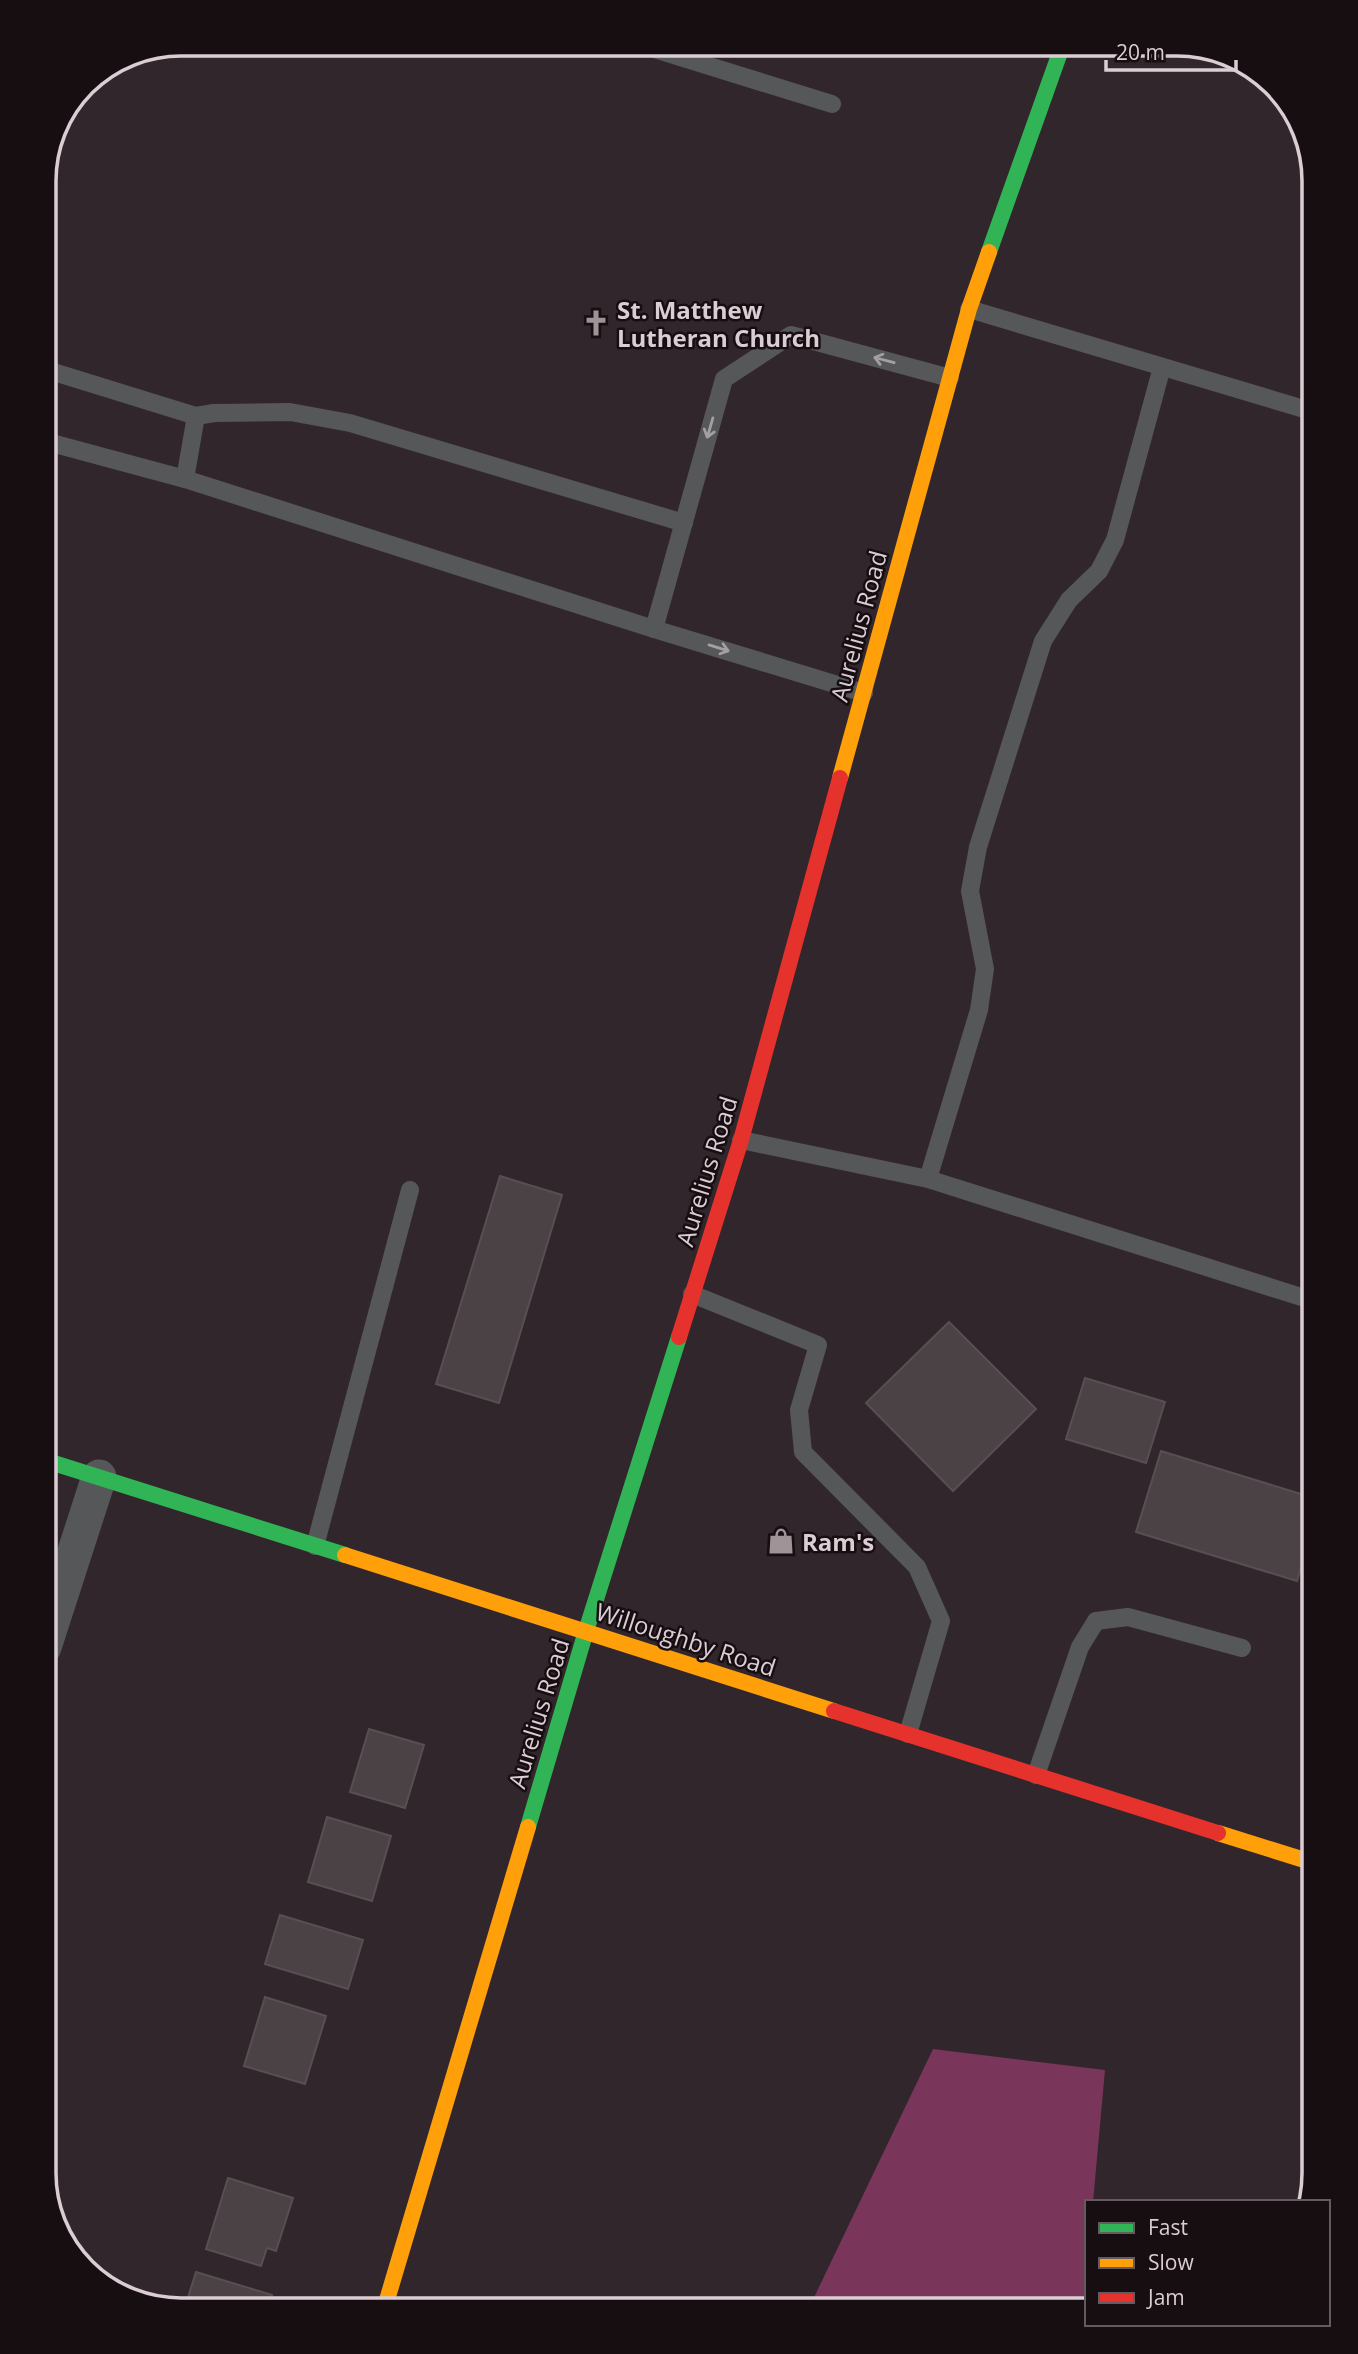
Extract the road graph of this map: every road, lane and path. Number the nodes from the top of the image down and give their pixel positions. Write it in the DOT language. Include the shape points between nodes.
graph roads {
  1 [pos="677,56"];
  2 [pos="1059,56"];
  3 [pos="832,104"];
  4 [pos="969,309"];
  5 [pos="1162,367"];
  6 [pos="56,373"];
  7 [pos="950,378"];
  8 [pos="1302,408"];
  9 [pos="196,416"];
  10 [pos="56,443"];
  11 [pos="185,479"];
  12 [pos="684,523"];
  13 [pos="654,628"];
  14 [pos="864,692"];
  15 [pos="741,1140"];
  16 [pos="928,1179"];
  17 [pos="410,1190"];
  18 [pos="692,1294"];
  19 [pos="1302,1297"];
  20 [pos="56,1464"];
  21 [pos="99,1478"];
  22 [pos="315,1546"];
  23 [pos="56,1610"];
  24 [pos="586,1631"];
  25 [pos="1242,1648"];
  26 [pos="908,1734"];
  27 [pos="1036,1774"];
  28 [pos="1302,1859"];
  29 [pos="388,2298"];
  1 -- 3 [label="lane"];
  2 -- 4 [label="street, Aurelius Road"];
  4 -- 5 [label="lane"];
  4 -- 7 [label="street, Aurelius Road"];
  5 -- 8 [label="lane"];
  5 -- 16 [label="lane" via="1115,540 1099,572 1069,600 1043,641 978,847 970,891 985,969 979,1010"];
  6 -- 9 [label="lane"];
  7 -- 12 [label="lane, one-way" via="792,335 724,379"];
  7 -- 14 [label="street, Aurelius Road"];
  9 -- 11 [label="lane"];
  9 -- 12 [label="lane" via="290,412 350,423"];
  10 -- 11 [label="lane"];
  11 -- 13 [label="lane"];
  12 -- 13 [label="lane"];
  13 -- 14 [label="lane, one-way"];
  14 -- 15 [label="street, Aurelius Road"];
  15 -- 16 [label="lane"];
  15 -- 18 [label="street, Aurelius Road"];
  16 -- 19 [label="lane"];
  17 -- 22 [label="lane"];
  18 -- 24 [label="street, Aurelius Road"];
  18 -- 26 [label="lane" via="818,1345 799,1410 803,1451 917,1567 941,1621"];
  20 -- 21 [label="street, Willoughby Road"];
  21 -- 22 [label="street, Willoughby Road"];
  21 -- 23 [label="street"];
  22 -- 24 [label="street, Willoughby Road"];
  24 -- 26 [label="street, Willoughby Road"];
  24 -- 29 [label="street, Aurelius Road"];
  25 -- 27 [label="lane" via="1128,1617 1096,1621 1080,1647"];
  26 -- 27 [label="street, Willoughby Road"];
  27 -- 28 [label="street, Willoughby Road"];
}
